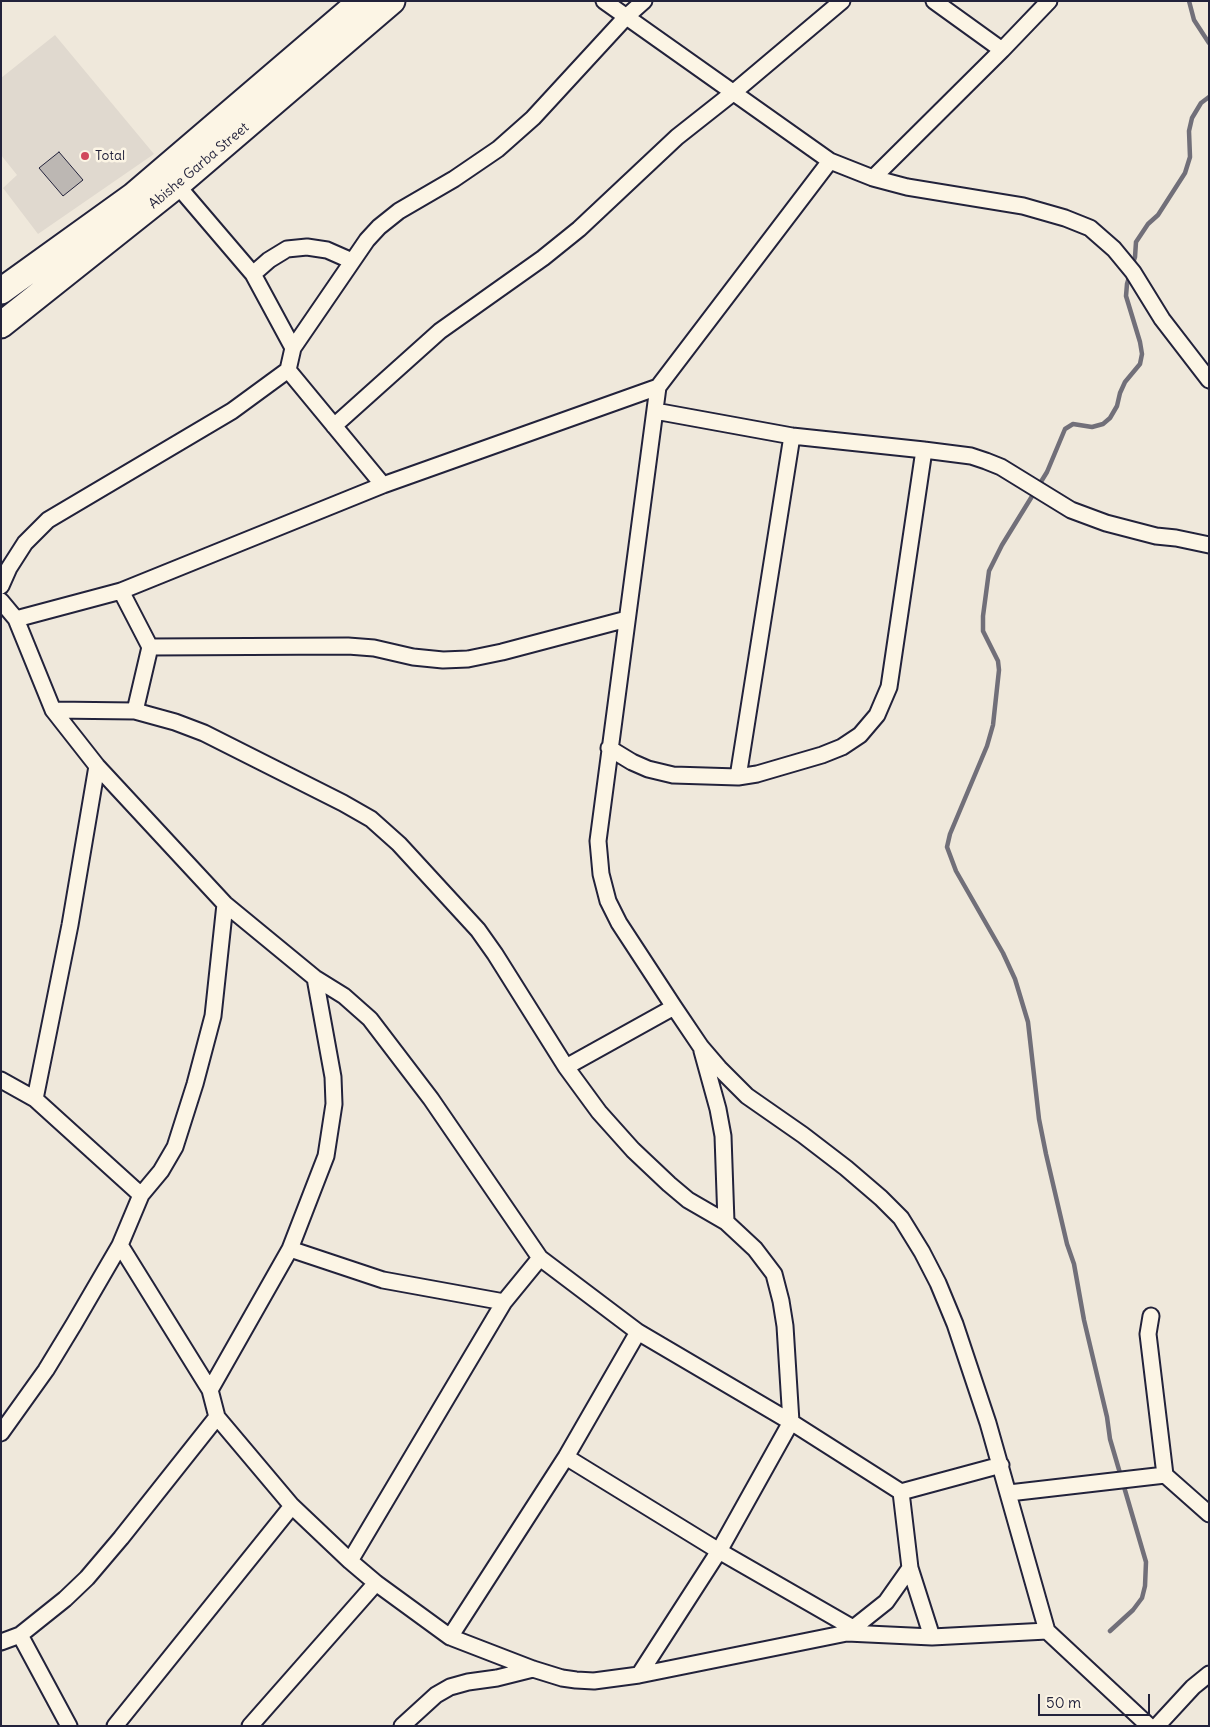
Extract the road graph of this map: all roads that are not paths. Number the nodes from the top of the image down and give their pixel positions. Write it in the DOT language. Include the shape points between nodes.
graph roads {
  1 [pos="361,1"];
  2 [pos="392,1"];
  3 [pos="604,1"];
  4 [pos="644,1"];
  5 [pos="842,1"];
  6 [pos="934,1"];
  7 [pos="1049,1"];
  8 [pos="626,17"];
  9 [pos="1002,50"];
  10 [pos="734,92"];
  11 [pos="830,161"];
  12 [pos="873,178"];
  13 [pos="177,185"];
  14 [pos="138,204"];
  15 [pos="68,257"];
  16 [pos="352,261"];
  17 [pos="253,274"];
  18 [pos="1,291"];
  19 [pos="1,325"];
  20 [pos="293,348"];
  21 [pos="288,370"];
  22 [pos="1209,380"];
  23 [pos="658,387"];
  24 [pos="655,411"];
  25 [pos="334,426"];
  26 [pos="792,436"];
  27 [pos="924,450"];
  28 [pos="383,485"];
  29 [pos="1209,545"];
  30 [pos="1,586"];
  31 [pos="121,591"];
  32 [pos="1,601"];
  33 [pos="16,619"];
  34 [pos="626,619"];
  35 [pos="150,646"];
  36 [pos="53,710"];
  37 [pos="135,711"];
  38 [pos="609,748"];
  39 [pos="96,766"];
  40 [pos="738,777"];
  41 [pos="225,904"];
  42 [pos="315,978"];
  43 [pos="674,1008"];
  44 [pos="701,1047"];
  45 [pos="566,1067"];
  46 [pos="1,1080"];
  47 [pos="35,1099"];
  48 [pos="141,1195"];
  49 [pos="726,1222"];
  50 [pos="120,1245"];
  51 [pos="290,1249"];
  52 [pos="540,1258"];
  53 [pos="504,1302"];
  54 [pos="1152,1316"];
  55 [pos="638,1332"];
  56 [pos="210,1390"];
  57 [pos="217,1417"];
  58 [pos="791,1422"];
  59 [pos="1,1434"];
  60 [pos="566,1457"];
  61 [pos="1001,1465"];
  62 [pos="1165,1475"];
  63 [pos="901,1492"];
  64 [pos="1009,1493"];
  65 [pos="292,1506"];
  66 [pos="1209,1514"];
  67 [pos="719,1551"];
  68 [pos="350,1561"];
  69 [pos="910,1568"];
  70 [pos="376,1583"];
  71 [pos="850,1631"];
  72 [pos="1047,1631"];
  73 [pos="20,1635"];
  74 [pos="450,1637"];
  75 [pos="932,1637"];
  76 [pos="1,1642"];
  77 [pos="533,1669"];
  78 [pos="1209,1674"];
  79 [pos="639,1675"];
  80 [pos="69,1726"];
  81 [pos="115,1726"];
  82 [pos="250,1726"];
  83 [pos="402,1726"];
  84 [pos="1149,1726"];
  85 [pos="1156,1726"];
  1 -- 14 [label="highway, Abishe Garba Street"];
  2 -- 13 [label="highway, Abishe Garba Street"];
  3 -- 8 [label="street"];
  4 -- 8 [label="street"];
  5 -- 10 [label="street"];
  6 -- 9 [label="street"];
  7 -- 9 [label="street"];
  8 -- 10 [label="street"];
  8 -- 16 [label="street" via="533,118 475,166 379,227"];
  9 -- 12 [label="street"];
  10 -- 11 [label="street"];
  10 -- 25 [label="street" via="653,158 579,229 440,331"];
  11 -- 12 [label="street"];
  11 -- 23 [label="street"];
  12 -- 22 [label="street" via="907,187 1024,206 1090,228 1114,248 1133,272 1162,319"];
  13 -- 14 [label="highway, Abishe Garba Street"];
  13 -- 17 [label="street"];
  14 -- 15 [label="highway, Abishe Garba Street"];
  15 -- 18 [label="highway, Abishe Garba Street"];
  15 -- 19 [label="highway, Abishe Garba Street"];
  16 -- 17 [label="street" via="327,250 287,249"];
  16 -- 20 [label="street"];
  17 -- 20 [label="street"];
  20 -- 21 [label="street"];
  21 -- 25 [label="street"];
  21 -- 30 [label="street" via="232,411 48,520 25,543"];
  23 -- 24 [label="street"];
  23 -- 28 [label="street"];
  24 -- 26 [label="street"];
  24 -- 34 [label="street"];
  25 -- 28 [label="street"];
  26 -- 27 [label="street"];
  26 -- 40 [label="street"];
  27 -- 29 [label="street" via="986,460 1071,510 1106,524"];
  27 -- 40 [label="street" via="889,687 878,715 860,735 842,747"];
  28 -- 31 [label="street"];
  31 -- 33 [label="street"];
  31 -- 35 [label="street"];
  32 -- 33 [label="street"];
  33 -- 36 [label="street"];
  34 -- 35 [label="street" via="468,659 413,657 348,646"];
  34 -- 38 [label="street"];
  35 -- 37 [label="street"];
  36 -- 37 [label="street"];
  36 -- 39 [label="street"];
  37 -- 45 [label="street" via="176,722 204,734 371,819 399,844 478,930"];
  38 -- 40 [label="street" via="648,769 673,774"];
  38 -- 43 [label="street" via="598,841 608,901 618,923"];
  39 -- 41 [label="street"];
  39 -- 47 [label="street" via="70,925"];
  41 -- 42 [label="street"];
  41 -- 48 [label="street" via="213,1016 191,1097 175,1147"];
  42 -- 51 [label="street" via="333,1077 334,1104 326,1156"];
  42 -- 52 [label="street" via="344,996 370,1019 431,1099"];
  43 -- 44 [label="street"];
  43 -- 45 [label="street"];
  44 -- 49 [label="street" via="723,1136"];
  44 -- 61 [label="street" via="747,1096 846,1168 901,1218 938,1282"];
  45 -- 49 [label="street" via="599,1112 640,1157 688,1200"];
  46 -- 47 [label="street"];
  47 -- 48 [label="street"];
  48 -- 50 [label="street"];
  49 -- 58 [label="street" via="755,1249 774,1274 785,1326"];
  50 -- 56 [label="street"];
  50 -- 59 [label="street" via="46,1370"];
  51 -- 53 [label="street" via="383,1280"];
  51 -- 56 [label="street"];
  52 -- 53 [label="street"];
  52 -- 55 [label="street"];
  53 -- 68 [label="street"];
  54 -- 62 [label="street" via="1148,1334"];
  55 -- 58 [label="street"];
  55 -- 60 [label="street"];
  56 -- 57 [label="street"];
  57 -- 65 [label="street"];
  57 -- 73 [label="street" via="87,1578"];
  58 -- 63 [label="street"];
  58 -- 67 [label="street"];
  60 -- 67 [label="street"];
  60 -- 74 [label="street"];
  61 -- 63 [label="street"];
  61 -- 64 [label="street"];
  62 -- 64 [label="street"];
  62 -- 66 [label="street"];
  63 -- 69 [label="street"];
  64 -- 72 [label="street"];
  65 -- 68 [label="street"];
  65 -- 81 [label="street"];
  67 -- 71 [label="street"];
  67 -- 79 [label="street"];
  68 -- 70 [label="street"];
  69 -- 71 [label="street" via="886,1602"];
  69 -- 75 [label="street"];
  70 -- 74 [label="street"];
  70 -- 82 [label="street"];
  71 -- 75 [label="street"];
  71 -- 79 [label="street"];
  72 -- 75 [label="street"];
  72 -- 84 [label="street"];
  73 -- 76 [label="street"];
  73 -- 80 [label="street"];
  74 -- 77 [label="street"];
  77 -- 79 [label="street" via="576,1680"];
  77 -- 83 [label="street" via="450,1687 436,1695"];
  78 -- 85 [label="street"];
}
